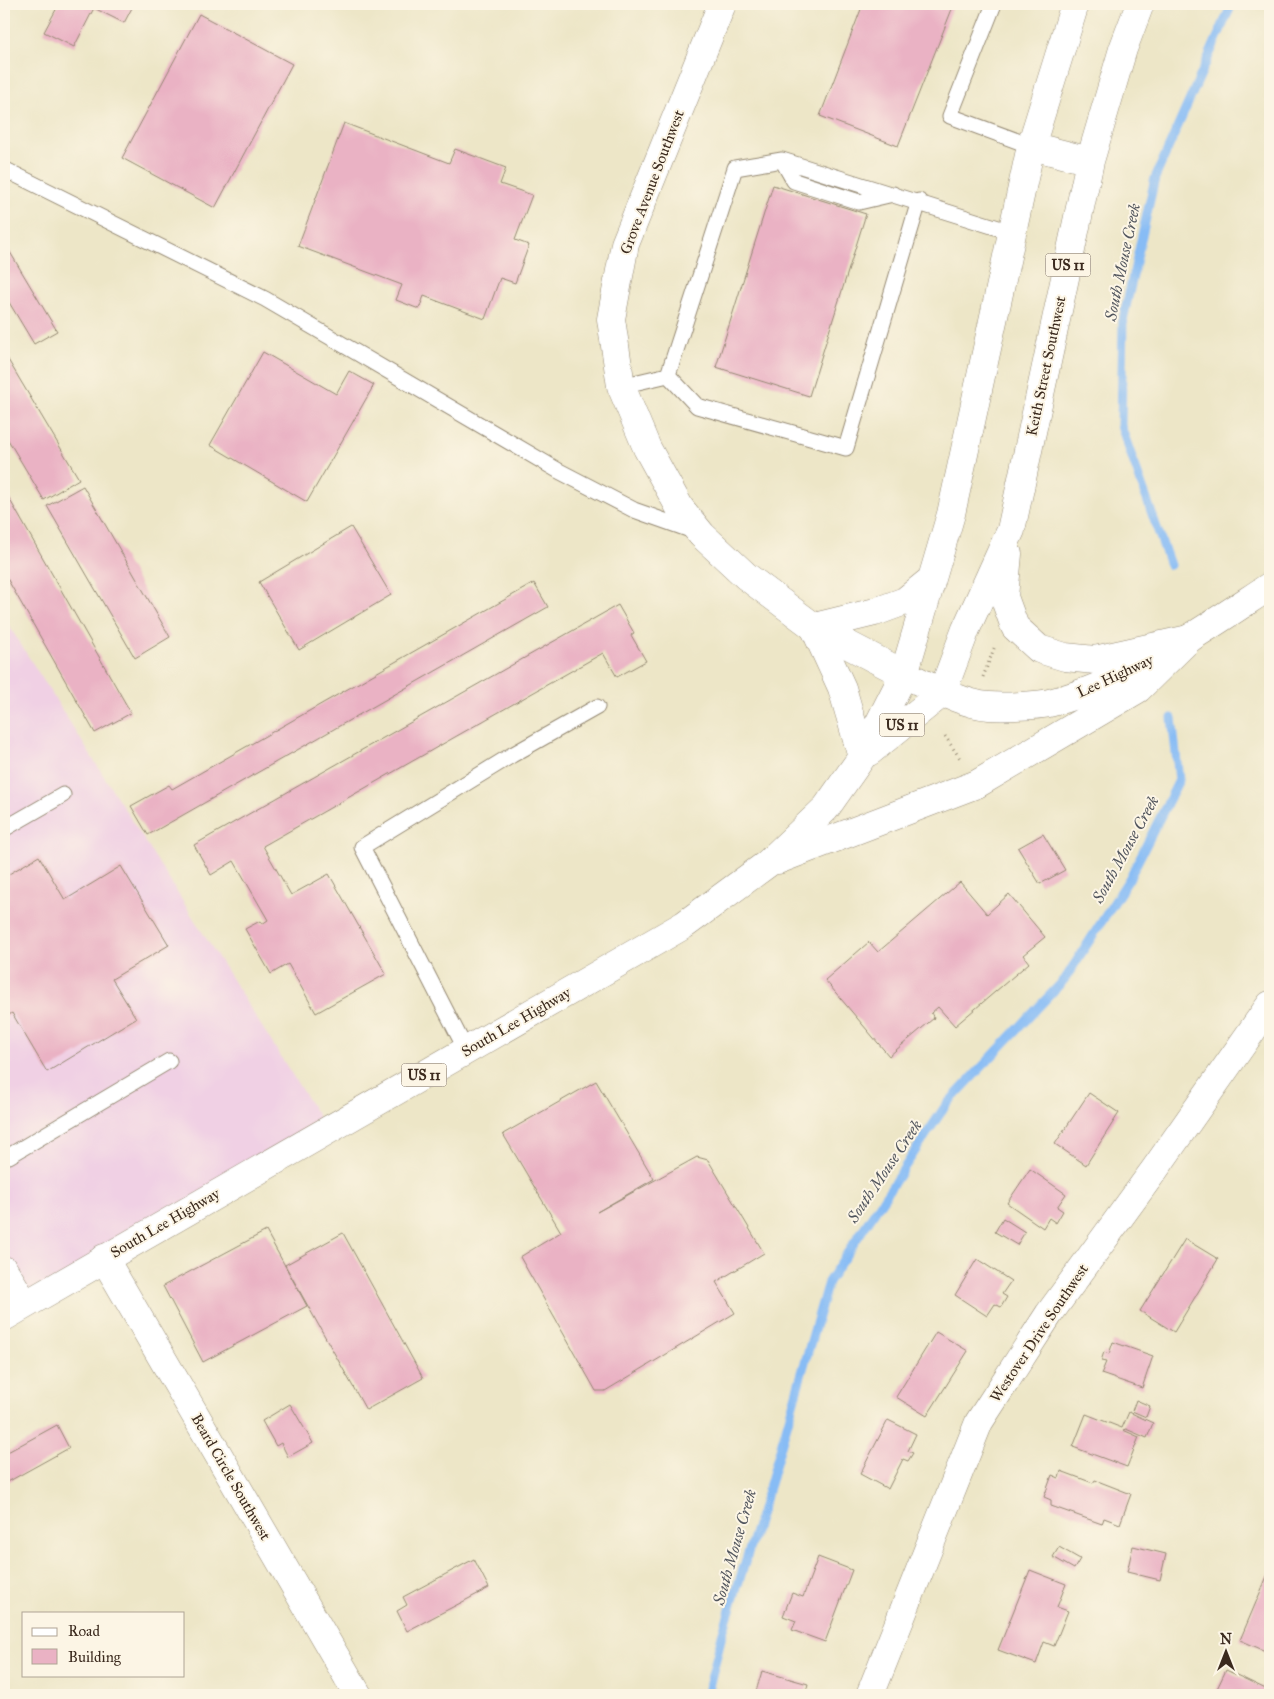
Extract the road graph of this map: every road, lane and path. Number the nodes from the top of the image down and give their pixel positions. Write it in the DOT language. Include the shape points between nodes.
graph roads {
  1 [pos="722,4"];
  2 [pos="994,4"];
  3 [pos="1074,4"];
  4 [pos="1140,4"];
  5 [pos="1031,146"];
  6 [pos="1090,161"];
  7 [pos="4,169"];
  8 [pos="919,201"];
  9 [pos="1012,232"];
  10 [pos="668,375"];
  11 [pos="621,386"];
  12 [pos="1011,530"];
  13 [pos="702,534"];
  14 [pos="932,579"];
  15 [pos="1270,586"];
  16 [pos="814,627"];
  17 [pos="1189,639"];
  18 [pos="996,643"];
  19 [pos="904,674"];
  20 [pos="980,684"];
  21 [pos="942,692"];
  22 [pos="597,708"];
  23 [pos="946,736"];
  24 [pos="862,757"];
  25 [pos="964,764"];
  26 [pos="63,795"];
  27 [pos="4,829"];
  28 [pos="768,864"];
  29 [pos="1270,1005"];
  30 [pos="466,1050"];
  31 [pos="169,1062"];
  32 [pos="5,1154"];
  33 [pos="104,1258"];
  34 [pos="4,1270"];
  35 [pos="15,1311"];
  36 [pos="358,1695"];
  37 [pos="870,1695"];
  1 -- 11 [label="main road, Grove Avenue Southwest" via="626,244 611,319"];
  2 -- 5 [label="lane" via="950,116"];
  3 -- 5 [label="main road, US 11"];
  4 -- 6 [label="main road, Keith Street Southwest / US 11"];
  5 -- 6 [label="main road"];
  5 -- 9 [label="main road, US 11"];
  6 -- 12 [label="main road, Keith Street Southwest / US 11"];
  7 -- 13 [label="lane" via="266,299 559,471 634,510"];
  8 -- 9 [label="lane"];
  8 -- 10 [label="lane" via="782,160 735,168"];
  8 -- 10 [label="lane" via="846,448 697,406"];
  9 -- 14 [label="main road, US 11" via="951,514"];
  10 -- 11 [label="lane"];
  11 -- 13 [label="main road, Grove Avenue Southwest" via="647,448 680,508"];
  12 -- 17 [label="main road" via="1004,597 1016,626 1039,649 1065,657 1095,660"];
  12 -- 21 [label="main road, Keith Street Southwest / US 11" via="966,629"];
  13 -- 16 [label="main road, Grove Avenue Southwest" via="746,576"];
  14 -- 16 [label="main road" via="906,600 875,612"];
  14 -- 19 [label="main road, US 11"];
  15 -- 17 [label="main road, Lee Highway"];
  16 -- 19 [label="main road, Grove Avenue Southwest"];
  16 -- 24 [label="main road" via="842,688"];
  17 -- 21 [label="main road, Lee Highway" via="1105,683 1052,703 988,706"];
  17 -- 28 [label="main road" via="1138,689 977,784"];
  18 -- 20 [label="path"];
  19 -- 21 [label="main road, Grove Avenue Southwest"];
  19 -- 24 [label="main road, South Lee Highway / US 11"];
  21 -- 24 [label="main road, South Lee Highway / US 11"];
  22 -- 30 [label="lane" via="512,755 362,847"];
  23 -- 25 [label="path"];
  24 -- 28 [label="main road, South Lee Highway / US 11" via="826,808"];
  26 -- 27 [label="lane"];
  28 -- 30 [label="main road, South Lee Highway / US 11" via="684,925"];
  29 -- 37 [label="main road, Westover Drive Southwest" via="1156,1169 1049,1314 979,1422"];
  30 -- 33 [label="main road, South Lee Highway / US 11"];
  31 -- 32 [label="lane"];
  33 -- 35 [label="main road, South Lee Highway / US 11"];
  33 -- 36 [label="main road, Beard Circle Southwest"];
  34 -- 35 [label="main road"];
}
